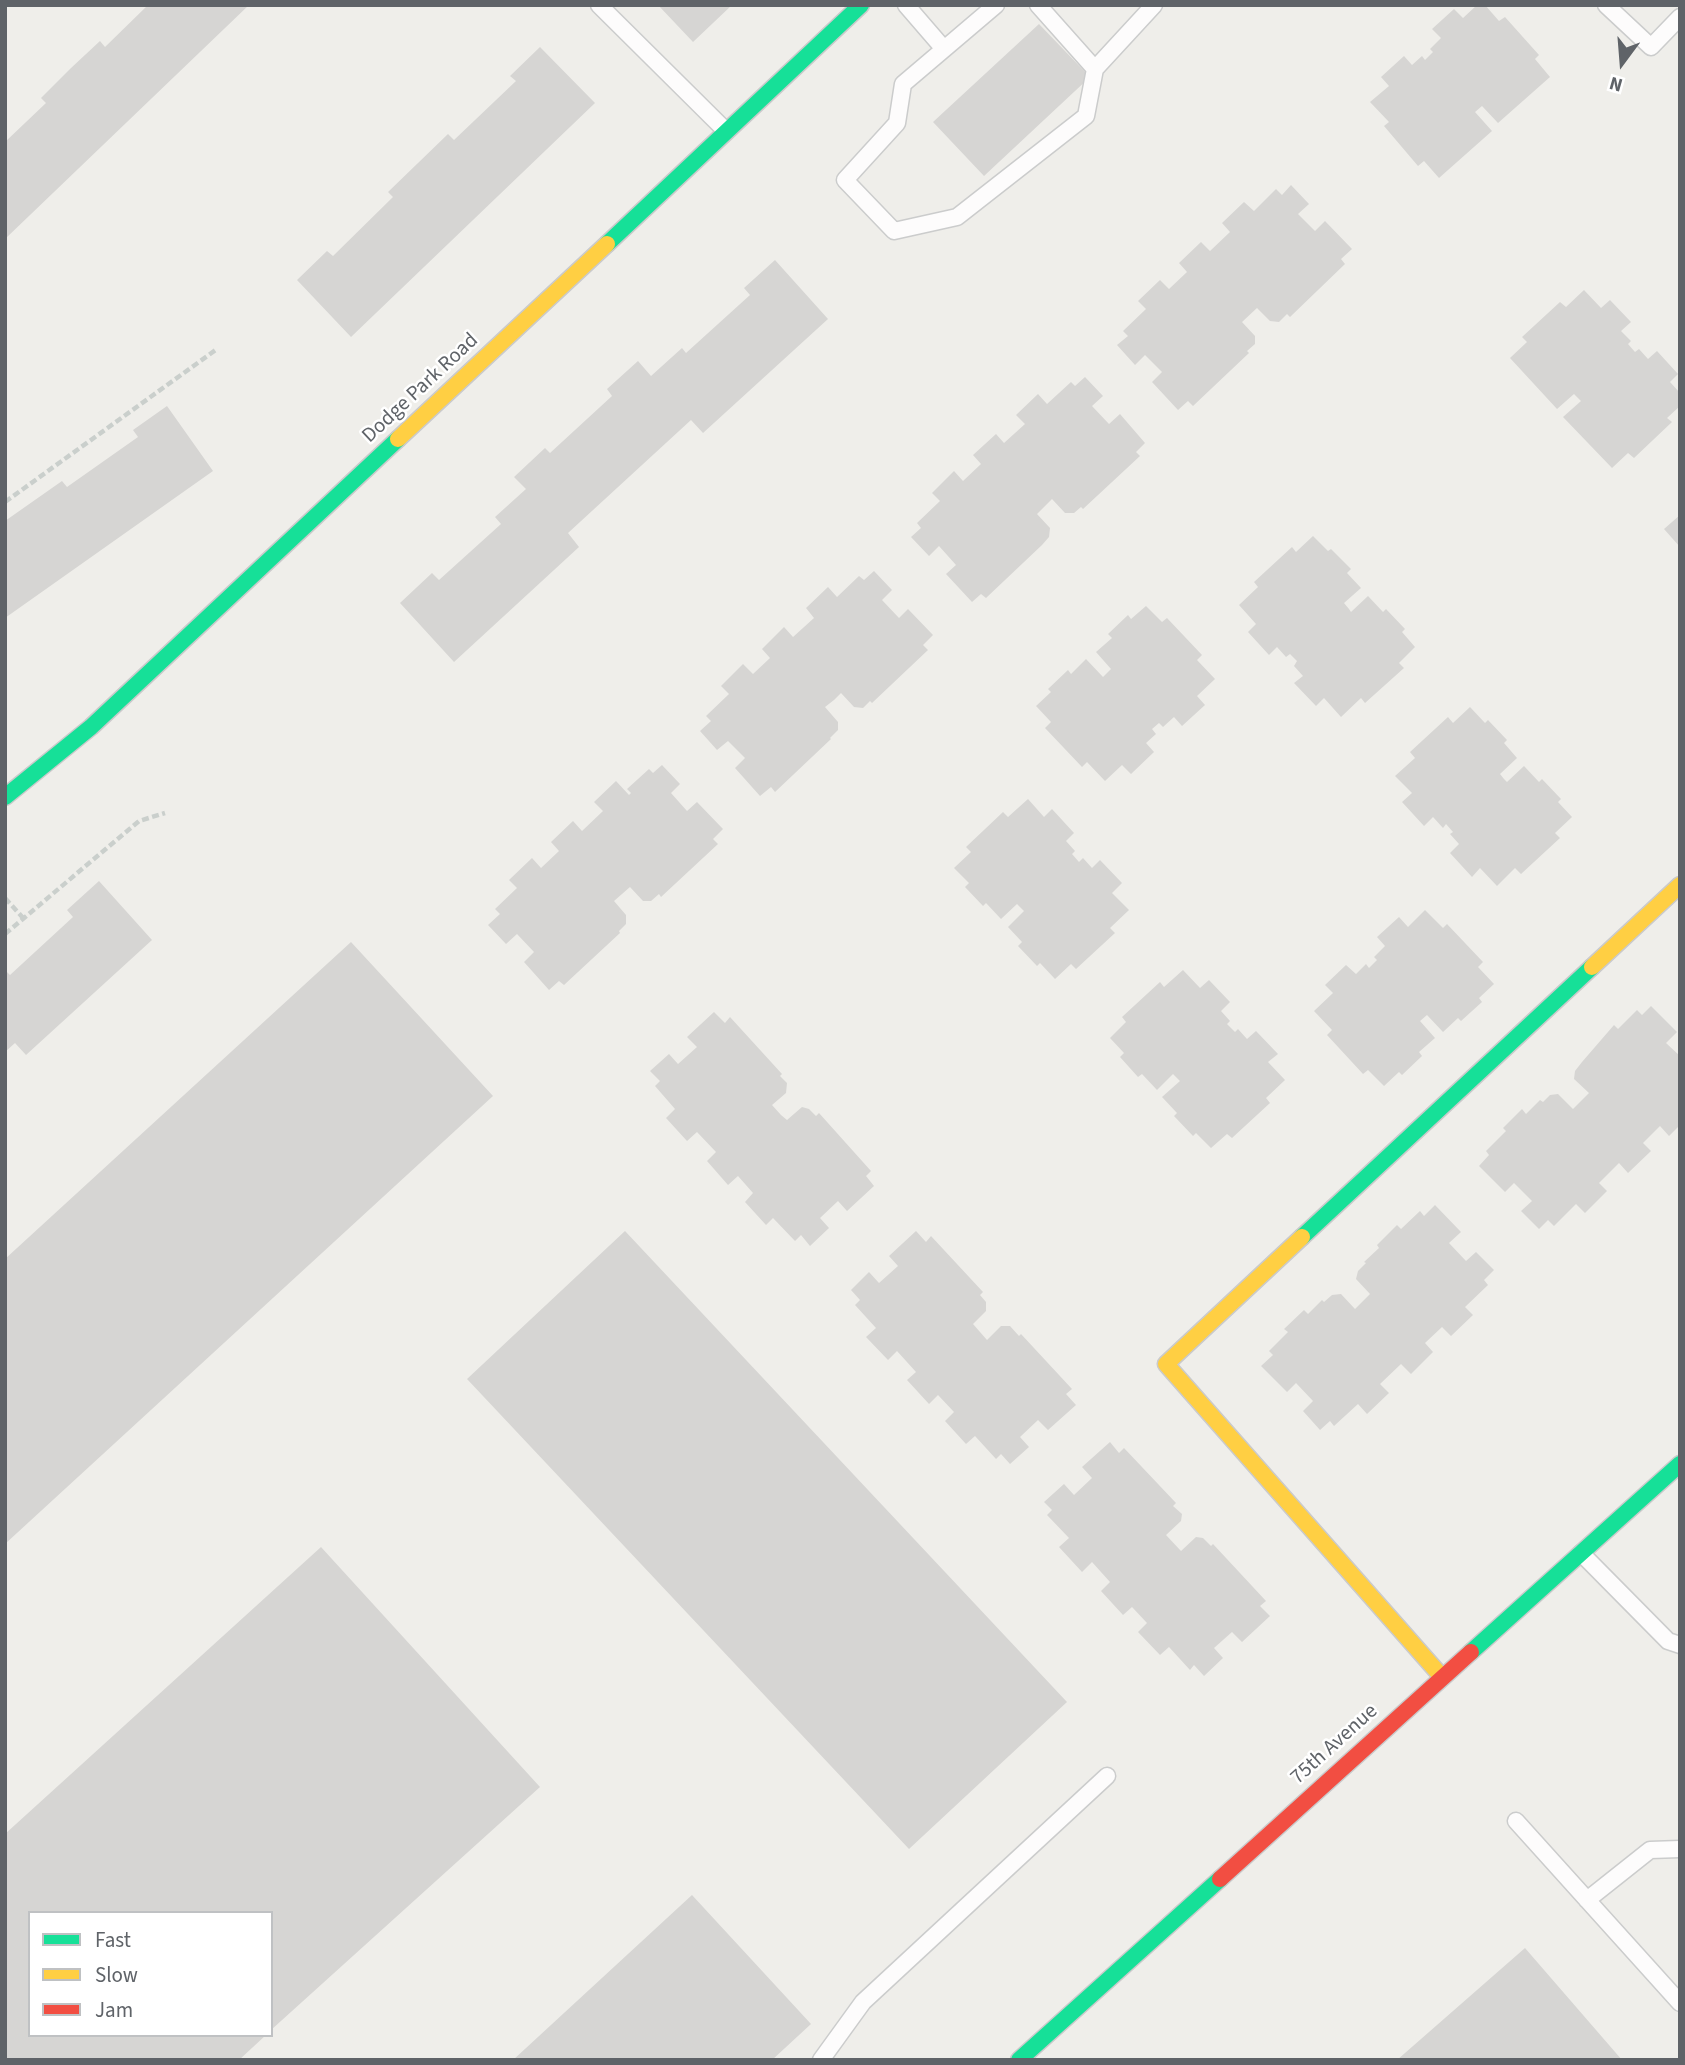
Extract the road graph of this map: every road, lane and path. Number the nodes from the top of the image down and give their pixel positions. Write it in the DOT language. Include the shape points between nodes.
graph roads {
  1 [pos="599,5"];
  2 [pos="861,5"];
  3 [pos="906,5"];
  4 [pos="996,5"];
  5 [pos="1038,5"];
  6 [pos="1154,5"];
  7 [pos="1606,5"];
  8 [pos="1680,17"];
  9 [pos="944,49"];
  10 [pos="1095,69"];
  11 [pos="726,131"];
  12 [pos="217,349"];
  13 [pos="5,502"];
  14 [pos="5,797"];
  15 [pos="165,813"];
  16 [pos="1680,884"];
  17 [pos="5,898"];
  18 [pos="24,919"];
  19 [pos="5,934"];
  20 [pos="1680,1464"];
  21 [pos="1581,1553"];
  22 [pos="1680,1645"];
  23 [pos="1442,1677"];
  24 [pos="1107,1776"];
  25 [pos="1516,1821"];
  26 [pos="1680,1849"];
  27 [pos="1587,1900"];
  28 [pos="1680,2003"];
  29 [pos="821,2060"];
  30 [pos="1019,2060"];
  1 -- 11 [label="lane"];
  2 -- 11 [label="street, Dodge Park Road"];
  3 -- 9 [label="lane"];
  4 -- 9 [label="lane"];
  5 -- 10 [label="lane"];
  6 -- 10 [label="lane"];
  7 -- 8 [label="lane" via="1651,47"];
  9 -- 10 [label="lane" via="903,83 897,123 845,180 894,231 957,217 1086,116"];
  11 -- 14 [label="street, Dodge Park Road" via="91,727"];
  12 -- 13 [label="path"];
  15 -- 18 [label="path" via="139,821"];
  16 -- 23 [label="street" via="1166,1364"];
  17 -- 18 [label="path"];
  18 -- 19 [label="path"];
  20 -- 21 [label="street, 75th Avenue"];
  21 -- 22 [label="lane" via="1668,1641"];
  21 -- 23 [label="street, 75th Avenue"];
  23 -- 30 [label="street, 75th Avenue"];
  24 -- 29 [label="lane" via="863,2002"];
  25 -- 27 [label="lane"];
  26 -- 27 [label="lane" via="1650,1850"];
  27 -- 28 [label="lane"];
}
